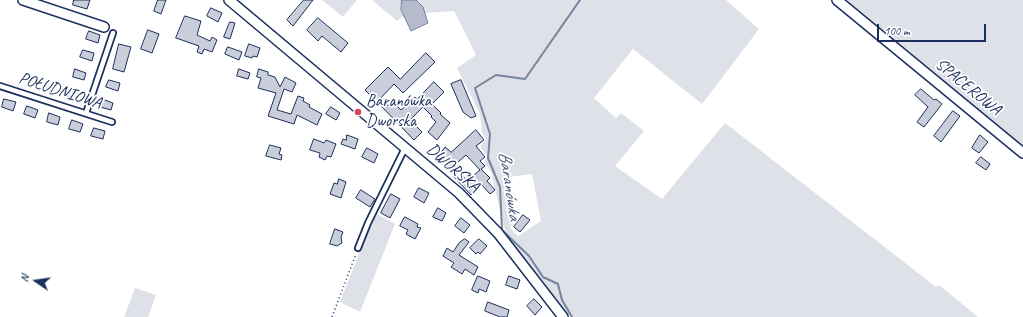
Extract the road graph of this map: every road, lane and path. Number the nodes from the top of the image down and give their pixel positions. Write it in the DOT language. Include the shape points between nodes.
graph roads {
  1 [pos="23,0"];
  2 [pos="229,0"];
  3 [pos="836,0"];
  4 [pos="104,27"];
  5 [pos="113,33"];
  6 [pos="0,86"];
  7 [pos="86,114"];
  8 [pos="112,122"];
  9 [pos="405,148"];
  10 [pos="1023,153"];
  11 [pos="358,248"];
  12 [pos="332,317"];
  13 [pos="563,317"];
  1 -- 4 [label="street"];
  2 -- 9 [label="street, DWORSKA"];
  3 -- 10 [label="street, SPACEROWA"];
  5 -- 7 [label="lane"];
  6 -- 7 [label="lane, POŁUDNIOWA"];
  7 -- 8 [label="lane, POŁUDNIOWA"];
  9 -- 11 [label="lane"];
  9 -- 13 [label="street, DWORSKA" via="459,193 498,233"];
  11 -- 12 [label="path"];
}
